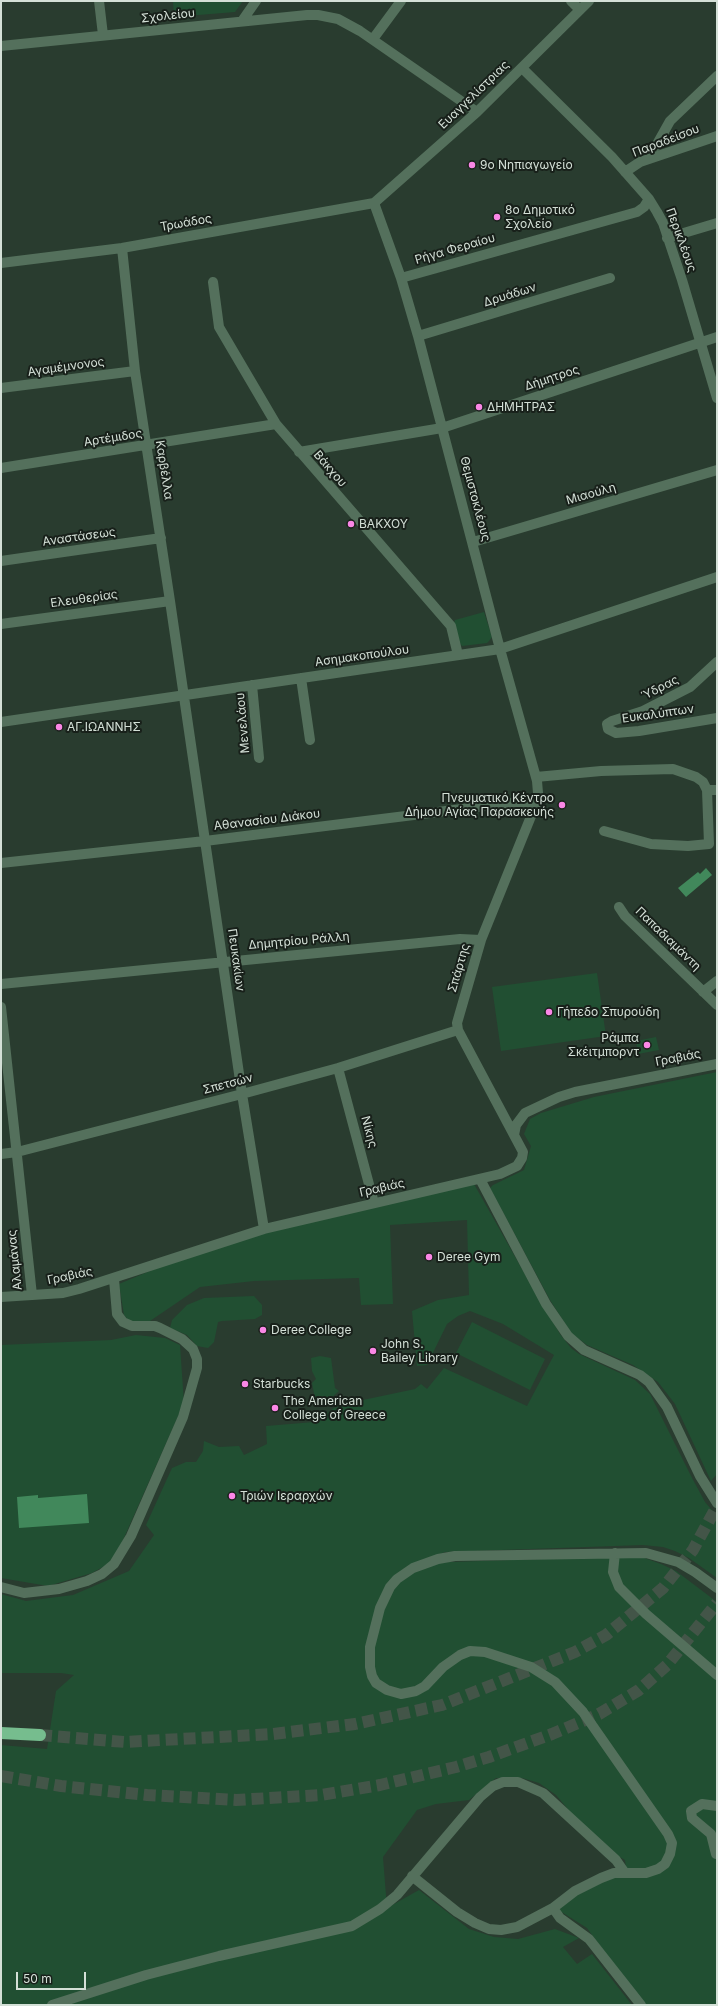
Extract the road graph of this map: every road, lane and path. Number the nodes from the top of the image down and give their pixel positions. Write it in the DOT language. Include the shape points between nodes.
graph roads {
  1 [pos="99,1"];
  2 [pos="256,1"];
  3 [pos="400,1"];
  4 [pos="571,1"];
  5 [pos="589,1"];
  6 [pos="580,10"];
  7 [pos="242,21"];
  8 [pos="103,35"];
  9 [pos="373,39"];
  10 [pos="1,46"];
  11 [pos="522,68"];
  12 [pos="717,76"];
  13 [pos="477,112"];
  14 [pos="717,136"];
  15 [pos="656,146"];
  16 [pos="625,172"];
  17 [pos="649,199"];
  18 [pos="374,203"];
  19 [pos="717,223"];
  20 [pos="668,238"];
  21 [pos="122,248"];
  22 [pos="1,263"];
  23 [pos="401,278"];
  24 [pos="610,278"];
  25 [pos="213,282"];
  26 [pos="418,336"];
  27 [pos="717,337"];
  28 [pos="700,342"];
  29 [pos="135,370"];
  30 [pos="1,388"];
  31 [pos="717,398"];
  32 [pos="276,424"];
  33 [pos="442,428"];
  34 [pos="147,446"];
  35 [pos="298,452"];
  36 [pos="1,468"];
  37 [pos="717,470"];
  38 [pos="161,538"];
  39 [pos="473,542"];
  40 [pos="1,561"];
  41 [pos="717,577"];
  42 [pos="170,601"];
  43 [pos="1,624"];
  44 [pos="500,649"];
  45 [pos="458,655"];
  46 [pos="717,662"];
  47 [pos="301,678"];
  48 [pos="252,685"];
  49 [pos="184,695"];
  50 [pos="717,718"];
  51 [pos="1,722"];
  52 [pos="607,724"];
  53 [pos="310,740"];
  54 [pos="259,758"];
  55 [pos="536,777"];
  56 [pos="712,790"];
  57 [pos="536,804"];
  58 [pos="604,831"];
  59 [pos="205,841"];
  60 [pos="1,863"];
  61 [pos="619,907"];
  62 [pos="481,940"];
  63 [pos="223,961"];
  64 [pos="717,981"];
  65 [pos="1,984"];
  66 [pos="703,992"];
  67 [pos="717,1005"];
  68 [pos="1,1007"];
  69 [pos="458,1030"];
  70 [pos="717,1064"];
  71 [pos="338,1068"];
  72 [pos="242,1094"];
  73 [pos="514,1135"];
  74 [pos="17,1152"];
  75 [pos="1,1154"];
  76 [pos="480,1179"];
  77 [pos="374,1203"];
  78 [pos="264,1228"];
  79 [pos="114,1279"];
  80 [pos="32,1295"];
  81 [pos="1,1297"];
  82 [pos="717,1503"];
  83 [pos="615,1553"];
  84 [pos="1,1587"];
  85 [pos="717,1588"];
  86 [pos="717,1675"];
  87 [pos="1,1732"];
  88 [pos="40,1735"];
  89 [pos="717,1806"];
  90 [pos="716,1854"];
  91 [pos="625,1873"];
  92 [pos="412,1876"];
  93 [pos="553,1908"];
  94 [pos="52,2005"];
  95 [pos="641,2005"];
  1 -- 8 [label="street"];
  2 -- 7 [label="street"];
  3 -- 9 [label="street"];
  4 -- 6 [label="street"];
  5 -- 6 [label="street, Ευαγγελίστριας"];
  6 -- 11 [label="street, Ευαγγελίστριας"];
  7 -- 8 [label="street, Σχολείου"];
  7 -- 9 [label="street, Σχολείου" via="318,15 348,23"];
  8 -- 10 [label="street, Σχολείου"];
  9 -- 13 [label="street, Σχολείου"];
  11 -- 13 [label="street, Ευαγγελίστριας"];
  11 -- 16 [label="street, Περικλέους"];
  12 -- 15 [label="street" via="670,121"];
  13 -- 18 [label="street, Ευαγγελίστριας"];
  14 -- 16 [label="street, Παραδείσου" via="640,162"];
  16 -- 17 [label="street, Περικλέους"];
  17 -- 20 [label="street, Περικλέους" via="663,223"];
  17 -- 23 [label="street, Ρήγα Φεραίου" via="637,212"];
  18 -- 21 [label="street, Τρωάδος"];
  18 -- 23 [label="street, Θεμιστοκλέους"];
  19 -- 20 [label="street"];
  20 -- 28 [label="street, Περικλέους"];
  21 -- 22 [label="street, Τρωάδος"];
  21 -- 29 [label="street, Καρβέλλα"];
  23 -- 26 [label="street, Θεμιστοκλέους"];
  24 -- 26 [label="street, Δρυάδων"];
  25 -- 32 [label="street, Βάκχου" via="219,327"];
  26 -- 33 [label="street, Θεμιστοκλέους"];
  27 -- 28 [label="street, Δήμητρος"];
  28 -- 31 [label="street, Περικλέους"];
  28 -- 33 [label="street, Δήμητρος"];
  29 -- 30 [label="street, Αγαμέμνονος"];
  29 -- 34 [label="street, Καρβέλλα"];
  32 -- 34 [label="street, Αρτέμιδος"];
  32 -- 35 [label="street, Βάκχου"];
  33 -- 35 [label="street, Δήμητρος"];
  33 -- 39 [label="street, Θεμιστοκλέους"];
  34 -- 36 [label="street, Αρτέμιδος"];
  34 -- 38 [label="street, Καρβέλλα"];
  35 -- 45 [label="street, Βάκχου" via="450,626"];
  37 -- 39 [label="street, Μιαούλη"];
  38 -- 40 [label="street, Αναστάσεως"];
  38 -- 42 [label="street, Καρβέλλα"];
  39 -- 44 [label="street, Θεμιστοκλέους"];
  41 -- 44 [label="street, Ασημακοπούλου"];
  42 -- 43 [label="street, Ελευθερίας"];
  42 -- 49 [label="street, Καρβέλλα"];
  44 -- 45 [label="street, Ασημακοπούλου"];
  44 -- 55 [label="street, Θεμιστοκλέους"];
  45 -- 47 [label="street, Ασημακοπούλου"];
  46 -- 52 [label="street, Ύδρας" via="690,687 643,711"];
  47 -- 48 [label="street, Ασημακοπούλου"];
  47 -- 53 [label="street"];
  48 -- 49 [label="street, Ασημακοπούλου"];
  48 -- 54 [label="street, Μενελάου"];
  49 -- 51 [label="street, Ασημακοπούλου"];
  49 -- 59 [label="street, Πευκακίων"];
  50 -- 52 [label="street, Ευκαλύπτων" via="616,733 608,729"];
  55 -- 56 [label="street" via="673,768 696,777"];
  55 -- 57 [label="street, Θεμιστοκλέους"];
  56 -- 58 [label="street" via="709,844 651,844"];
  57 -- 59 [label="street, Αθανασίου Διάκου" via="518,802"];
  57 -- 62 [label="street, Σπάρτης"];
  59 -- 60 [label="street, Αθανασίου Διάκου"];
  59 -- 63 [label="street, Πευκακίων"];
  61 -- 66 [label="street, Παπαδιαμάντη" via="625,916"];
  62 -- 63 [label="street, Δημητρίου Ράλλη" via="460,939"];
  62 -- 69 [label="street, Σπάρτης" via="458,1018"];
  63 -- 65 [label="street, Δημητρίου Ράλλη"];
  63 -- 72 [label="street, Πευκακίων"];
  64 -- 66 [label="street"];
  66 -- 67 [label="street, Παπαδιαμάντη"];
  68 -- 74 [label="street, Αλαμάνας"];
  69 -- 71 [label="street, Σπετσών"];
  69 -- 73 [label="street"];
  70 -- 73 [label="street, Γραβιάς" via="559,1097 525,1113 516,1125"];
  71 -- 72 [label="street, Σπετσών"];
  71 -- 77 [label="street, Νίκης"];
  72 -- 74 [label="street, Σπετσών"];
  72 -- 78 [label="street, Πευκακίων"];
  73 -- 76 [label="street, Γραβιάς" via="523,1152 521,1162 510,1170"];
  74 -- 75 [label="street, Σπετσών"];
  74 -- 80 [label="street, Αλαμάνας"];
  76 -- 77 [label="street, Γραβιάς"];
  76 -- 82 [label="street" via="546,1304 568,1336 584,1350 640,1375 649,1382 662,1398 700,1476"];
  77 -- 78 [label="street, Γραβιάς"];
  78 -- 79 [label="street, Γραβιάς"];
  79 -- 80 [label="street, Γραβιάς" via="63,1293"];
  79 -- 84 [label="street" via="117,1314 123,1322 132,1326 155,1326 182,1339 193,1349 197,1368 182,1417 132,1536 114,1564 102,1574 87,1581 59,1588 24,1593"];
  80 -- 81 [label="street, Γραβιάς"];
  83 -- 85 [label="street" via="646,1553 669,1558 696,1572"];
  83 -- 86 [label="street" via="613,1572 619,1587 646,1614"];
  83 -- 91 [label="street" via="455,1556 413,1568 397,1579 380,1608 370,1647 370,1667 376,1683 401,1694 416,1692 444,1667 470,1651 510,1659 531,1667 555,1682 584,1712 655,1813 672,1843 665,1864 658,1869 646,1873"];
  87 -- 88 [label="highway"];
  89 -- 90 [label="street" via="702,1804 691,1811 692,1818 711,1834"];
  91 -- 92 [label="street" via="616,1860 543,1793 518,1782 503,1782 493,1786 480,1798"];
  91 -- 93 [label="street" via="614,1873 588,1883"];
  92 -- 93 [label="street" via="457,1912 489,1928 501,1930 517,1927"];
  92 -- 94 [label="street" via="397,1895 352,1926 161,1971"];
  93 -- 95 [label="street" via="560,1918 586,1936"];
}
